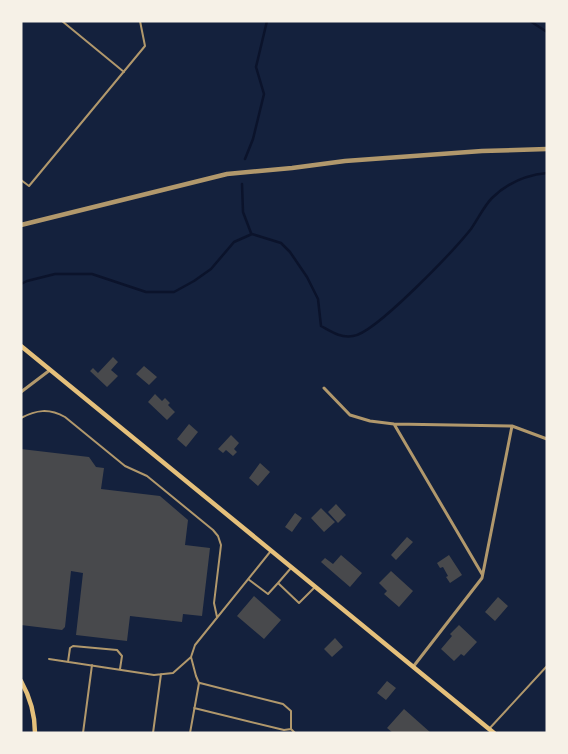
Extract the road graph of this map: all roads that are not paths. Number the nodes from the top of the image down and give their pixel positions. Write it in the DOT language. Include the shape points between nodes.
graph roads {
  1 [pos="62,21"];
  2 [pos="140,21"];
  3 [pos="124,72"];
  4 [pos="547,149"];
  5 [pos="21,180"];
  6 [pos="21,225"];
  7 [pos="21,346"];
  8 [pos="50,370"];
  9 [pos="324,388"];
  10 [pos="21,392"];
  11 [pos="21,418"];
  12 [pos="394,424"];
  13 [pos="512,426"];
  14 [pos="547,439"];
  15 [pos="270,551"];
  16 [pos="291,568"];
  17 [pos="482,575"];
  18 [pos="248,579"];
  19 [pos="278,583"];
  20 [pos="315,587"];
  21 [pos="217,618"];
  22 [pos="192,657"];
  23 [pos="49,659"];
  24 [pos="68,662"];
  25 [pos="92,665"];
  26 [pos="413,666"];
  27 [pos="547,666"];
  28 [pos="120,670"];
  29 [pos="161,674"];
  30 [pos="21,681"];
  31 [pos="199,683"];
  32 [pos="194,708"];
  33 [pos="291,729"];
  34 [pos="489,729"];
  35 [pos="35,733"];
  36 [pos="82,733"];
  37 [pos="153,733"];
  38 [pos="190,733"];
  39 [pos="295,733"];
  40 [pos="494,733"];
  1 -- 3 [label="lane"];
  2 -- 3 [label="lane" via="145,46"];
  3 -- 5 [label="lane" via="29,186"];
  4 -- 6 [label="street" via="345,161 227,174"];
  7 -- 8 [label="main road"];
  8 -- 10 [label="street"];
  8 -- 15 [label="main road"];
  9 -- 12 [label="street" via="350,414"];
  11 -- 21 [label="lane" via="36,411 65,417 125,466 147,476 213,530 220,545 214,603"];
  12 -- 13 [label="street"];
  12 -- 17 [label="street"];
  13 -- 14 [label="street"];
  13 -- 17 [label="street"];
  15 -- 16 [label="main road"];
  15 -- 18 [label="lane"];
  16 -- 19 [label="lane"];
  16 -- 20 [label="main road"];
  17 -- 26 [label="street"];
  18 -- 19 [label="lane" via="268,594"];
  18 -- 21 [label="lane"];
  19 -- 20 [label="lane" via="299,603"];
  20 -- 26 [label="main road"];
  21 -- 22 [label="lane" via="195,645"];
  22 -- 29 [label="lane" via="173,673"];
  22 -- 31 [label="lane"];
  23 -- 24 [label="lane"];
  24 -- 25 [label="lane"];
  24 -- 28 [label="lane" via="73,646 117,650 122,656"];
  25 -- 28 [label="lane"];
  25 -- 36 [label="lane"];
  26 -- 34 [label="main road"];
  27 -- 34 [label="lane"];
  28 -- 29 [label="lane"];
  29 -- 37 [label="lane"];
  30 -- 35 [label="main road" via="34,714"];
  31 -- 32 [label="lane"];
  31 -- 33 [label="lane" via="283,704 292,711"];
  32 -- 33 [label="lane"];
  32 -- 38 [label="lane"];
  33 -- 39 [label="lane"];
  34 -- 40 [label="main road"];
}
